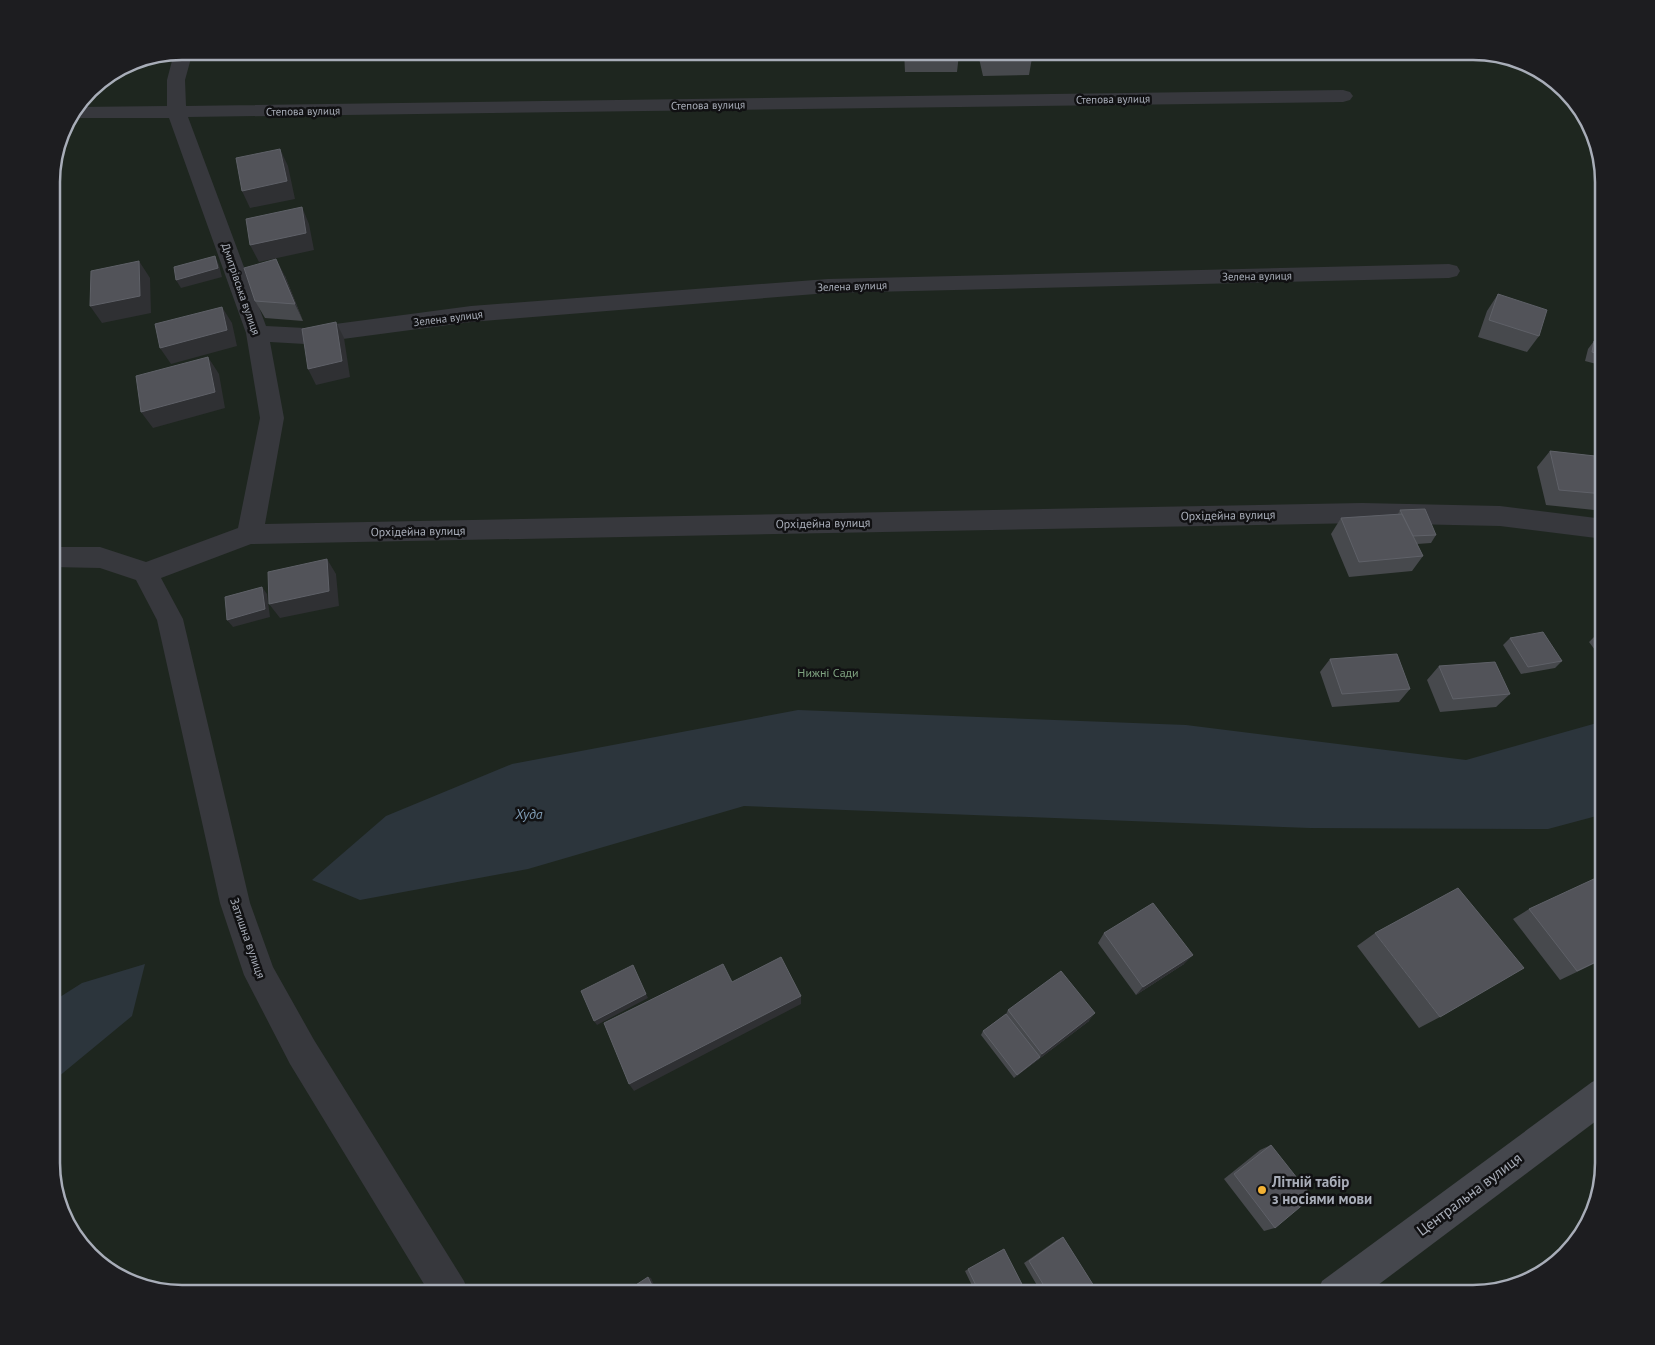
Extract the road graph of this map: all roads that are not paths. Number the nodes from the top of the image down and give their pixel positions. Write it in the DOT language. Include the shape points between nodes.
graph roads {
  1 [pos="182,60"];
  2 [pos="1343,96"];
  3 [pos="177,113"];
  4 [pos="81,114"];
  5 [pos="1449,271"];
  6 [pos="257,333"];
  7 [pos="1595,529"];
  8 [pos="250,534"];
  9 [pos="60,556"];
  10 [pos="145,573"];
  11 [pos="1595,1101"];
  12 [pos="446,1285"];
  13 [pos="1347,1285"];
  1 -- 3 [label="street, Дмитрівська вулиця" via="176,80"];
  2 -- 3 [label="street, Степова вулиця"];
  3 -- 4 [label="street, Степова вулиця"];
  3 -- 6 [label="street, Дмитрівська вулиця"];
  5 -- 6 [label="street, Зелена вулиця" via="828,286 471,314 305,336"];
  6 -- 8 [label="street, Дмитрівська вулиця" via="272,418"];
  7 -- 8 [label="street, Орхідейна вулиця" via="1500,516 1362,513"];
  8 -- 10 [label="street, Орхідейна вулиця"];
  9 -- 10 [label="street" via="84,554 117,560"];
  10 -- 12 [label="street, Затишна вулиця" via="170,619 235,903 260,974 302,1052"];
  11 -- 13 [label="street, Центральна вулиця"];
}
